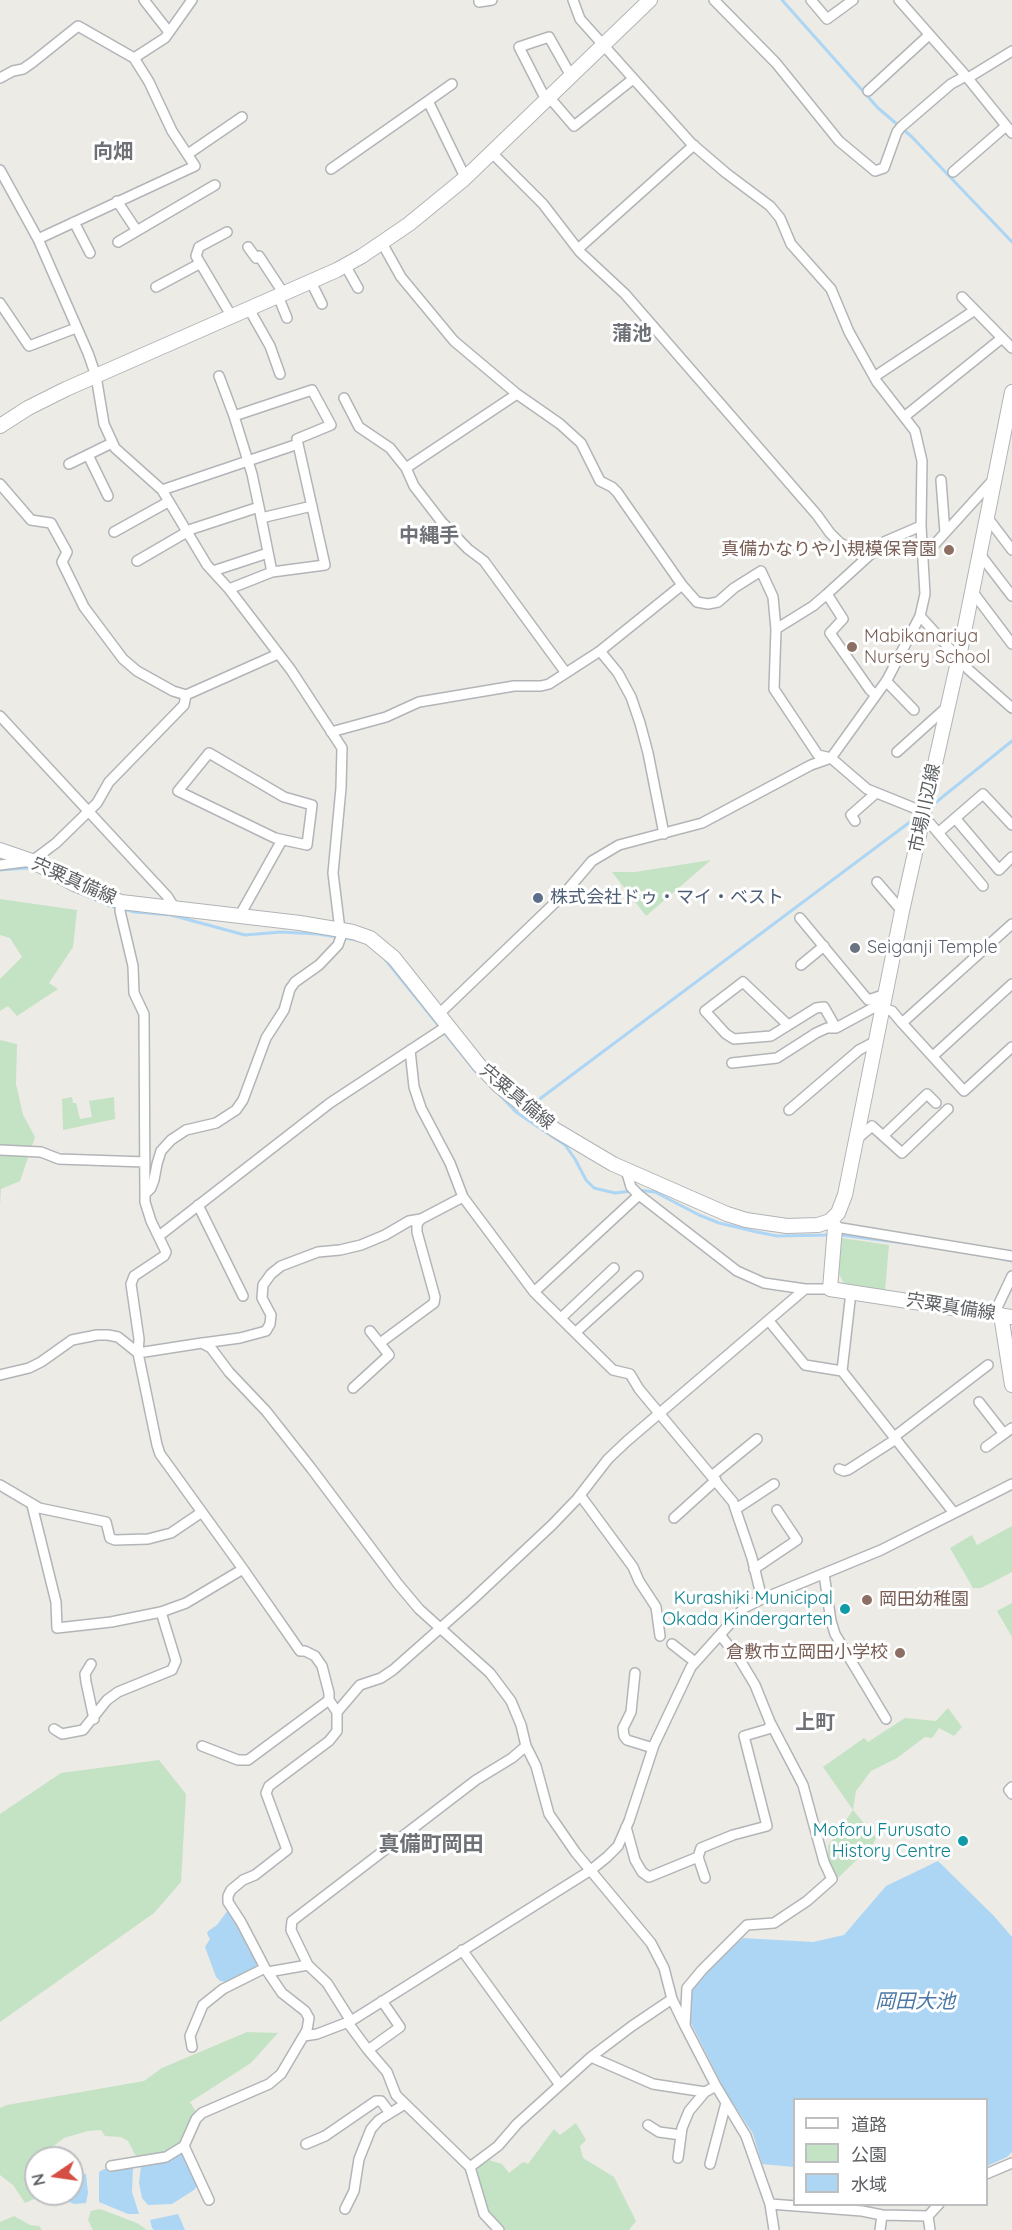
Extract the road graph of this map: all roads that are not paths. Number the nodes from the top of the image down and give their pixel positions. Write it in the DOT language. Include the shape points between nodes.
graph roads {
  1 [pos="144,0"];
  2 [pos="192,0"];
  3 [pos="479,0"];
  4 [pos="492,0"];
  5 [pos="573,0"];
  6 [pos="650,0"];
  7 [pos="714,0"];
  8 [pos="811,0"];
  9 [pos="853,0"];
  10 [pos="899,0"];
  11 [pos="169,32"];
  12 [pos="929,35"];
  13 [pos="604,45"];
  14 [pos="1012,51"];
  15 [pos="134,58"];
  16 [pos="571,76"];
  17 [pos="967,77"];
  18 [pos="0,78"];
  19 [pos="633,78"];
  20 [pos="452,84"];
  21 [pos="868,91"];
  22 [pos="547,98"];
  23 [pos="428,101"];
  24 [pos="242,117"];
  25 [pos="1009,130"];
  26 [pos="694,145"];
  27 [pos="491,152"];
  28 [pos="188,154"];
  29 [pos="331,169"];
  30 [pos="0,170"];
  31 [pos="953,172"];
  32 [pos="465,177"];
  33 [pos="215,184"];
  34 [pos="117,201"];
  35 [pos="74,222"];
  36 [pos="137,231"];
  37 [pos="227,231"];
  38 [pos="38,239"];
  39 [pos="118,242"];
  40 [pos="382,243"];
  41 [pos="248,248"];
  42 [pos="578,249"];
  43 [pos="90,254"];
  44 [pos="199,264"];
  45 [pos="345,265"];
  46 [pos="311,282"];
  47 [pos="156,286"];
  48 [pos="358,288"];
  49 [pos="281,295"];
  50 [pos="962,297"];
  51 [pos="0,303"];
  52 [pos="322,304"];
  53 [pos="249,309"];
  54 [pos="975,310"];
  55 [pos="232,317"];
  56 [pos="287,318"];
  57 [pos="76,328"];
  58 [pos="1002,338"];
  59 [pos="1012,348"];
  60 [pos="280,374"];
  61 [pos="96,376"];
  62 [pos="219,376"];
  63 [pos="874,377"];
  64 [pos="1012,392"];
  65 [pos="517,394"];
  66 [pos="344,398"];
  67 [pos="234,416"];
  68 [pos="904,417"];
  69 [pos="0,426"];
  70 [pos="112,443"];
  71 [pos="298,444"];
  72 [pos="88,455"];
  73 [pos="248,461"];
  74 [pos="69,464"];
  75 [pos="406,468"];
  76 [pos="994,478"];
  77 [pos="941,480"];
  78 [pos="0,484"];
  79 [pos="162,490"];
  80 [pos="108,496"];
  81 [pos="168,502"];
  82 [pos="312,506"];
  83 [pos="259,507"];
  84 [pos="987,517"];
  85 [pos="261,518"];
  86 [pos="921,526"];
  87 [pos="114,532"];
  88 [pos="187,533"];
  89 [pos="945,533"];
  90 [pos="1012,550"];
  91 [pos="268,553"];
  92 [pos="980,553"];
  93 [pos="924,556"];
  94 [pos="865,558"];
  95 [pos="138,561"];
  96 [pos="213,571"];
  97 [pos="272,572"];
  98 [pos="682,585"];
  99 [pos="230,590"];
  100 [pos="972,591"];
  101 [pos="827,594"];
  102 [pos="1012,596"];
  103 [pos="920,616"];
  104 [pos="776,629"];
  105 [pos="1012,644"];
  106 [pos="600,651"];
  107 [pos="278,654"];
  108 [pos="959,657"];
  109 [pos="567,673"];
  110 [pos="886,681"];
  111 [pos="186,695"];
  112 [pos="876,696"];
  113 [pos="947,707"];
  114 [pos="1012,708"];
  115 [pos="914,710"];
  116 [pos="0,716"];
  117 [pos="331,732"];
  118 [pos="897,752"];
  119 [pos="831,758"];
  120 [pos="876,793"];
  121 [pos="89,812"];
  122 [pos="924,814"];
  123 [pos="955,819"];
  124 [pos="855,821"];
  125 [pos="1012,825"];
  126 [pos="938,833"];
  127 [pos="664,834"];
  128 [pos="282,840"];
  129 [pos="0,850"];
  130 [pos="1012,857"];
  131 [pos="32,861"];
  132 [pos="0,865"];
  133 [pos="877,882"];
  134 [pos="983,886"];
  135 [pos="120,907"];
  136 [pos="174,908"];
  137 [pos="902,911"];
  138 [pos="240,915"];
  139 [pos="800,918"];
  140 [pos="1012,924"];
  141 [pos="342,933"];
  142 [pos="824,946"];
  143 [pos="801,965"];
  144 [pos="1012,984"];
  145 [pos="884,1001"];
  146 [pos="902,1023"];
  147 [pos="442,1025"];
  148 [pos="788,1025"];
  149 [pos="836,1029"];
  150 [pos="876,1041"];
  151 [pos="1012,1047"];
  152 [pos="410,1050"];
  153 [pos="933,1056"];
  154 [pos="732,1063"];
  155 [pos="936,1103"];
  156 [pos="948,1109"];
  157 [pos="789,1110"];
  158 [pos="883,1137"];
  159 [pos="855,1140"];
  160 [pos="0,1150"];
  161 [pos="145,1162"];
  162 [pos="626,1170"];
  163 [pos="636,1192"];
  164 [pos="145,1194"];
  165 [pos="463,1197"];
  166 [pos="198,1205"];
  167 [pos="421,1219"];
  168 [pos="833,1224"];
  169 [pos="159,1236"];
  170 [pos="1012,1256"];
  171 [pos="614,1268"];
  172 [pos="638,1276"];
  173 [pos="1012,1276"];
  174 [pos="805,1289"];
  175 [pos="830,1289"];
  176 [pos="534,1292"];
  177 [pos="851,1292"];
  178 [pos="243,1296"];
  179 [pos="1003,1315"];
  180 [pos="561,1318"];
  181 [pos="769,1321"];
  182 [pos="369,1331"];
  183 [pos="576,1332"];
  184 [pos="202,1343"];
  185 [pos="380,1343"];
  186 [pos="138,1353"];
  187 [pos="988,1365"];
  188 [pos="842,1371"];
  189 [pos="0,1375"];
  190 [pos="1012,1385"];
  191 [pos="353,1388"];
  192 [pos="979,1402"];
  193 [pos="660,1413"];
  194 [pos="1008,1431"];
  195 [pos="895,1438"];
  196 [pos="757,1439"];
  197 [pos="986,1447"];
  198 [pos="839,1468"];
  199 [pos="714,1478"];
  200 [pos="774,1484"];
  201 [pos="1012,1484"];
  202 [pos="0,1485"];
  203 [pos="580,1495"];
  204 [pos="32,1505"];
  205 [pos="736,1509"];
  206 [pos="777,1510"];
  207 [pos="202,1512"];
  208 [pos="954,1513"];
  209 [pos="674,1518"];
  210 [pos="243,1569"];
  211 [pos="754,1569"];
  212 [pos="824,1574"];
  213 [pos="762,1599"];
  214 [pos="161,1612"];
  215 [pos="440,1627"];
  216 [pos="660,1636"];
  217 [pos="721,1636"];
  218 [pos="672,1644"];
  219 [pos="695,1662"];
  220 [pos="91,1664"];
  221 [pos="635,1673"];
  222 [pos="329,1700"];
  223 [pos="337,1712"];
  224 [pos="94,1719"];
  225 [pos="886,1719"];
  226 [pos="771,1724"];
  227 [pos="54,1730"];
  228 [pos="202,1746"];
  229 [pos="526,1746"];
  230 [pos="653,1748"];
  231 [pos="1012,1787"];
  232 [pos="1012,1794"];
  233 [pos="626,1827"];
  234 [pos="698,1857"];
  235 [pos="591,1870"];
  236 [pos="705,1878"];
  237 [pos="462,1950"];
  238 [pos="308,1965"];
  239 [pos="267,1970"];
  240 [pos="672,1999"];
  241 [pos="382,2001"];
  242 [pos="350,2022"];
  243 [pos="685,2026"];
  244 [pos="304,2036"];
  245 [pos="192,2047"];
  246 [pos="368,2050"];
  247 [pos="591,2057"];
  248 [pos="560,2085"];
  249 [pos="716,2086"];
  250 [pos="705,2092"];
  251 [pos="726,2103"];
  252 [pos="405,2104"];
  253 [pos="390,2113"];
  254 [pos="648,2125"];
  255 [pos="681,2135"];
  256 [pos="306,2144"];
  257 [pos="184,2146"];
  258 [pos="678,2158"];
  259 [pos="1012,2163"];
  260 [pos="710,2164"];
  261 [pos="111,2166"];
  262 [pos="470,2167"];
  263 [pos="988,2174"];
  264 [pos="209,2200"];
  265 [pos="770,2204"];
  266 [pos="793,2206"];
  267 [pos="796,2206"];
  268 [pos="938,2206"];
  269 [pos="345,2209"];
  270 [pos="882,2215"];
  271 [pos="928,2216"];
  272 [pos="774,2225"];
  273 [pos="499,2230"];
  274 [pos="765,2230"];
  275 [pos="880,2230"];
  276 [pos="930,2230"];
  1 -- 11 [label="street"];
  2 -- 11 [label="street"];
  3 -- 4 [label="street"];
  5 -- 13 [label="street" via="580,19"];
  6 -- 13 [label="main road"];
  7 -- 17 [label="street" via="776,63 839,141 875,171 884,168 901,128 951,84"];
  8 -- 9 [label="street" via="827,19"];
  10 -- 12 [label="street"];
  11 -- 15 [label="street"];
  12 -- 17 [label="street"];
  12 -- 21 [label="street"];
  13 -- 16 [label="main road"];
  13 -- 19 [label="street"];
  14 -- 17 [label="street"];
  15 -- 18 [label="street" via="78,26 33,62"];
  15 -- 28 [label="street"];
  16 -- 22 [label="main road"];
  16 -- 22 [label="street" via="549,37 519,47"];
  17 -- 25 [label="street"];
  19 -- 22 [label="street" via="574,126"];
  19 -- 26 [label="street"];
  20 -- 23 [label="street"];
  22 -- 27 [label="main road"];
  23 -- 29 [label="street"];
  23 -- 32 [label="street"];
  24 -- 28 [label="street"];
  25 -- 31 [label="street"];
  26 -- 42 [label="street"];
  26 -- 63 [label="street" via="780,218 791,244 831,289"];
  27 -- 32 [label="main road"];
  27 -- 42 [label="street" via="543,204"];
  28 -- 34 [label="street" via="195,166"];
  30 -- 38 [label="street"];
  32 -- 40 [label="main road"];
  33 -- 36 [label="street"];
  34 -- 35 [label="street"];
  34 -- 36 [label="street"];
  35 -- 38 [label="street"];
  35 -- 43 [label="street"];
  36 -- 39 [label="street"];
  37 -- 44 [label="street" via="199,247"];
  38 -- 57 [label="street"];
  40 -- 45 [label="main road"];
  40 -- 65 [label="street" via="401,277 454,341"];
  41 -- 49 [label="street" via="256,258 260,256"];
  42 -- 94 [label="street" via="624,294 830,533"];
  44 -- 47 [label="street"];
  44 -- 55 [label="street"];
  45 -- 46 [label="main road"];
  45 -- 48 [label="street"];
  46 -- 49 [label="main road"];
  46 -- 52 [label="street"];
  49 -- 53 [label="main road"];
  49 -- 56 [label="street"];
  50 -- 54 [label="street"];
  51 -- 57 [label="street" via="29,346"];
  53 -- 55 [label="main road"];
  53 -- 60 [label="street" via="270,346"];
  54 -- 58 [label="street"];
  54 -- 63 [label="street"];
  55 -- 61 [label="main road"];
  57 -- 61 [label="street"];
  58 -- 59 [label="street"];
  58 -- 68 [label="street"];
  61 -- 69 [label="main road" via="28,408"];
  61 -- 70 [label="street" via="104,424"];
  62 -- 67 [label="street"];
  63 -- 68 [label="street"];
  64 -- 76 [label="main road, 市場川辺線"];
  65 -- 75 [label="street"];
  65 -- 98 [label="street" via="581,443 600,481 617,492"];
  66 -- 75 [label="street" via="359,427 390,448"];
  67 -- 71 [label="street" via="312,390 331,425 297,439"];
  67 -- 73 [label="street"];
  68 -- 86 [label="street" via="915,431 922,461"];
  70 -- 72 [label="street"];
  70 -- 79 [label="street"];
  71 -- 73 [label="street"];
  71 -- 82 [label="street"];
  72 -- 74 [label="street"];
  72 -- 80 [label="street"];
  73 -- 79 [label="street"];
  73 -- 83 [label="street"];
  75 -- 109 [label="street" via="414,486 441,521 484,561"];
  76 -- 84 [label="main road, 市場川辺線"];
  76 -- 89 [label="street"];
  77 -- 89 [label="street"];
  78 -- 111 [label="street" via="31,520 51,523 67,552 62,562 84,607 123,659 137,671"];
  79 -- 81 [label="street"];
  81 -- 87 [label="street"];
  81 -- 88 [label="street"];
  82 -- 85 [label="street"];
  82 -- 97 [label="street" via="325,565"];
  83 -- 85 [label="street"];
  83 -- 88 [label="street"];
  84 -- 90 [label="street"];
  84 -- 92 [label="main road, 市場川辺線"];
  85 -- 91 [label="street"];
  86 -- 93 [label="street"];
  86 -- 94 [label="street" via="884,542"];
  88 -- 95 [label="street"];
  88 -- 96 [label="street"];
  89 -- 93 [label="street"];
  91 -- 96 [label="street"];
  91 -- 97 [label="street"];
  92 -- 100 [label="main road, 市場川辺線"];
  92 -- 102 [label="street"];
  93 -- 103 [label="street" via="925,594"];
  94 -- 101 [label="street"];
  96 -- 99 [label="street"];
  97 -- 99 [label="street"];
  98 -- 104 [label="street" via="697,602 708,604 718,602 761,571 773,597"];
  98 -- 106 [label="street"];
  99 -- 107 [label="street"];
  100 -- 105 [label="street"];
  100 -- 108 [label="main road, 市場川辺線"];
  101 -- 104 [label="street"];
  101 -- 112 [label="street" via="843,620 830,633"];
  103 -- 108 [label="street"];
  103 -- 110 [label="street"];
  104 -- 119 [label="street" via="774,689 818,755"];
  106 -- 109 [label="street"];
  106 -- 127 [label="street" via="631,697 648,753"];
  107 -- 111 [label="street"];
  107 -- 117 [label="street"];
  108 -- 113 [label="main road, 市場川辺線"];
  108 -- 114 [label="street"];
  109 -- 117 [label="street" via="541,686 514,686 418,702 386,717"];
  110 -- 112 [label="street"];
  110 -- 115 [label="street"];
  111 -- 121 [label="street" via="184,705 109,782"];
  112 -- 119 [label="street"];
  113 -- 118 [label="street"];
  113 -- 122 [label="main road, 市場川辺線"];
  116 -- 121 [label="street"];
  117 -- 141 [label="street" via="342,748 333,873"];
  119 -- 120 [label="street"];
  119 -- 127 [label="street" via="702,823"];
  120 -- 122 [label="street"];
  120 -- 124 [label="street" via="851,815"];
  121 -- 131 [label="street"];
  121 -- 136 [label="street"];
  122 -- 126 [label="street"];
  122 -- 137 [label="main road, 市場川辺線"];
  123 -- 125 [label="street" via="983,794"];
  123 -- 126 [label="street"];
  123 -- 130 [label="street" via="999,870"];
  126 -- 134 [label="street"];
  127 -- 147 [label="street" via="619,845 592,861"];
  128 -- 128 [label="street" via="275,838 178,791 209,753 284,797 312,805 307,845"];
  128 -- 138 [label="street"];
  129 -- 131 [label="main road, 宍粟真備線"];
  131 -- 132 [label="street"];
  131 -- 135 [label="main road, 宍粟真備線"];
  133 -- 137 [label="street"];
  135 -- 136 [label="main road, 宍粟真備線"];
  135 -- 161 [label="street" via="133,966 134,993 144,1014"];
  136 -- 138 [label="main road, 宍粟真備線"];
  137 -- 145 [label="main road, 市場川辺線"];
  138 -- 141 [label="main road, 宍粟真備線"];
  139 -- 142 [label="street"];
  140 -- 146 [label="street"];
  141 -- 147 [label="main road, 宍粟真備線" via="370,938 386,949"];
  141 -- 164 [label="street" via="339,945 290,989 284,1010 266,1038 236,1110 216,1123 179,1133 171,1140 162,1150 151,1188"];
  142 -- 143 [label="street"];
  142 -- 145 [label="street" via="868,1000"];
  144 -- 153 [label="street"];
  145 -- 146 [label="street"];
  145 -- 149 [label="street"];
  145 -- 150 [label="main road, 市場川辺線"];
  146 -- 153 [label="street"];
  147 -- 152 [label="street"];
  147 -- 162 [label="main road, 宍粟真備線" via="524,1107"];
  148 -- 148 [label="street" via="771,1036 734,1039 705,1011 742,982"];
  148 -- 149 [label="street" via="824,1007"];
  149 -- 154 [label="street" via="816,1033 777,1058"];
  150 -- 157 [label="street" via="859,1050"];
  150 -- 159 [label="main road, 市場川辺線"];
  151 -- 153 [label="street" via="964,1091"];
  152 -- 165 [label="street" via="421,1108"];
  152 -- 166 [label="street" via="330,1103"];
  155 -- 158 [label="street" via="927,1094"];
  156 -- 158 [label="street" via="902,1154"];
  158 -- 159 [label="street" via="872,1126"];
  159 -- 168 [label="main road, 市場川辺線" via="842,1207"];
  160 -- 161 [label="street" via="41,1152 59,1159"];
  161 -- 164 [label="street"];
  162 -- 163 [label="street"];
  162 -- 168 [label="main road, 宍粟真備線" via="746,1220 800,1226"];
  163 -- 174 [label="street" via="736,1271 764,1283"];
  163 -- 176 [label="street"];
  164 -- 169 [label="street"];
  165 -- 167 [label="street"];
  165 -- 176 [label="street"];
  166 -- 169 [label="street"];
  166 -- 178 [label="street"];
  167 -- 184 [label="street" via="361,1245 318,1252 281,1266 264,1286 262,1298 271,1315 266,1330"];
  167 -- 185 [label="street" via="417,1232 434,1303"];
  168 -- 170 [label="street"];
  168 -- 175 [label="main road"];
  169 -- 186 [label="street" via="164,1256 134,1276 131,1284"];
  171 -- 180 [label="street"];
  172 -- 183 [label="street"];
  173 -- 179 [label="street"];
  174 -- 175 [label="street"];
  174 -- 181 [label="street"];
  175 -- 177 [label="main road, 宍粟真備線"];
  176 -- 180 [label="street"];
  177 -- 179 [label="main road, 宍粟真備線"];
  177 -- 188 [label="street"];
  179 -- 190 [label="main road"];
  180 -- 183 [label="street"];
  181 -- 188 [label="street" via="805,1365"];
  181 -- 193 [label="street"];
  182 -- 185 [label="street"];
  183 -- 193 [label="street" via="613,1370 630,1374"];
  184 -- 186 [label="street"];
  184 -- 215 [label="street" via="211,1348 266,1411 398,1584"];
  185 -- 191 [label="street" via="389,1355"];
  186 -- 189 [label="street" via="118,1337 98,1335 72,1340 29,1368"];
  186 -- 207 [label="street" via="160,1455"];
  187 -- 195 [label="street"];
  188 -- 195 [label="street"];
  192 -- 194 [label="street"];
  193 -- 199 [label="street"];
  193 -- 203 [label="street" via="608,1460"];
  194 -- 197 [label="street"];
  195 -- 198 [label="street" via="848,1470"];
  195 -- 208 [label="street"];
  196 -- 199 [label="street"];
  199 -- 205 [label="street"];
  199 -- 209 [label="street"];
  200 -- 205 [label="street"];
  201 -- 208 [label="street"];
  202 -- 204 [label="street"];
  203 -- 215 [label="street"];
  203 -- 216 [label="street" via="633,1567 656,1607"];
  204 -- 207 [label="street" via="106,1522 110,1538 128,1540 171,1533"];
  204 -- 214 [label="street" via="56,1602 57,1628"];
  205 -- 211 [label="street"];
  206 -- 211 [label="street" via="797,1540"];
  207 -- 210 [label="street"];
  208 -- 212 [label="street"];
  210 -- 214 [label="street" via="186,1603"];
  210 -- 222 [label="street" via="300,1651 315,1656 322,1666"];
  211 -- 213 [label="street"];
  212 -- 213 [label="street"];
  212 -- 225 [label="street" via="835,1634"];
  213 -- 217 [label="street" via="744,1608"];
  214 -- 224 [label="street" via="176,1661 172,1670 118,1692"];
  215 -- 223 [label="street" via="387,1674 360,1685"];
  215 -- 229 [label="street" via="490,1672 511,1701"];
  217 -- 219 [label="street"];
  217 -- 226 [label="street" via="755,1685"];
  218 -- 219 [label="street"];
  219 -- 230 [label="street"];
  220 -- 224 [label="street" via="85,1674"];
  221 -- 230 [label="street" via="624,1736"];
  222 -- 223 [label="street"];
  222 -- 228 [label="street" via="248,1760"];
  223 -- 239 [label="street" via="337,1731 329,1741 268,1786 266,1793 287,1850 243,1880 228,1896"];
  224 -- 227 [label="street" via="83,1730 62,1734"];
  226 -- 234 [label="street" via="768,1729 744,1736 767,1826 701,1848"];
  226 -- 243 [label="street" via="803,1785 832,1879 774,1923 747,1925 702,1970 687,1988"];
  229 -- 235 [label="street" via="536,1766 549,1814"];
  229 -- 238 [label="street" via="292,1921 291,1929"];
  230 -- 233 [label="street"];
  231 -- 232 [label="street"];
  233 -- 234 [label="street" via="635,1860 649,1877"];
  233 -- 235 [label="street" via="618,1846"];
  234 -- 236 [label="street"];
  235 -- 237 [label="street"];
  235 -- 240 [label="street" via="651,1943 664,1968"];
  237 -- 241 [label="street"];
  237 -- 248 [label="street"];
  238 -- 239 [label="street"];
  238 -- 242 [label="street" via="327,1983"];
  239 -- 244 [label="street" via="282,1993 309,2018"];
  239 -- 245 [label="street" via="223,1989 203,2004 190,2036"];
  240 -- 243 [label="street"];
  240 -- 247 [label="street"];
  241 -- 242 [label="street"];
  241 -- 246 [label="street" via="400,2027"];
  242 -- 244 [label="street"];
  242 -- 246 [label="street"];
  243 -- 249 [label="street"];
  244 -- 257 [label="street" via="269,2084 202,2113"];
  246 -- 252 [label="street" via="387,2072 396,2095"];
  247 -- 248 [label="street"];
  247 -- 250 [label="street" via="652,2084"];
  248 -- 262 [label="street" via="498,2146"];
  249 -- 250 [label="street"];
  249 -- 251 [label="street"];
  250 -- 255 [label="street" via="689,2111"];
  251 -- 260 [label="street"];
  251 -- 265 [label="street" via="746,2136"];
  252 -- 253 [label="street"];
  252 -- 262 [label="street"];
  253 -- 256 [label="street" via="376,2101 325,2136"];
  253 -- 269 [label="street" via="371,2129"];
  254 -- 255 [label="street" via="659,2132"];
  255 -- 258 [label="street"];
  257 -- 261 [label="street" via="166,2157"];
  257 -- 264 [label="street"];
  259 -- 263 [label="street"];
  262 -- 273 [label="street" via="484,2214"];
  265 -- 266 [label="street"];
  265 -- 272 [label="street"];
  267 -- 270 [label="street"];
  268 -- 271 [label="street"];
  270 -- 271 [label="street"];
  270 -- 275 [label="street"];
  271 -- 276 [label="street"];
  272 -- 274 [label="street"];
}
